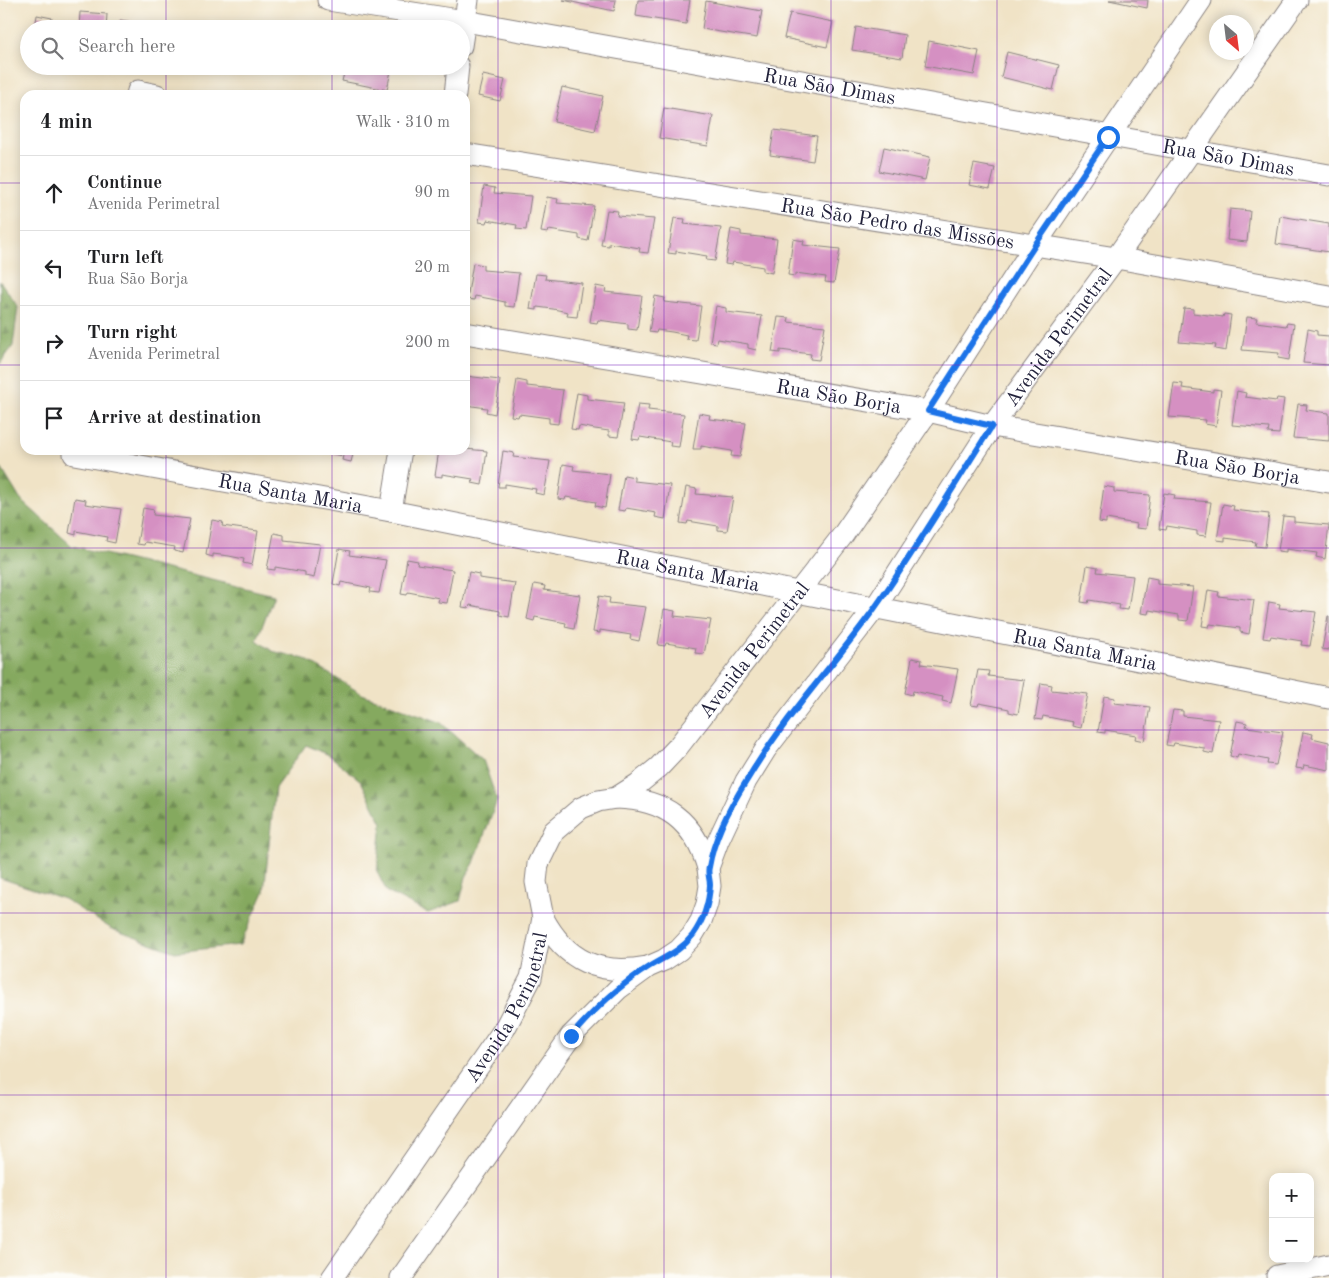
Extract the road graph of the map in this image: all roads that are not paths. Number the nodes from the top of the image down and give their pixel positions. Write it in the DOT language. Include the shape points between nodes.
graph roads {
  1 [pos="328,0"];
  2 [pos="468,0"];
  3 [pos="1201,0"];
  4 [pos="1297,0"];
  5 [pos="458,20"];
  6 [pos="465,20"];
  7 [pos="470,22"];
  8 [pos="457,75"];
  9 [pos="455,90"];
  10 [pos="1108,137"];
  11 [pos="1190,151"];
  12 [pos="470,155"];
  13 [pos="1329,175"];
  14 [pos="1035,245"];
  15 [pos="1116,258"];
  16 [pos="1329,296"];
  17 [pos="470,334"];
  18 [pos="928,411"];
  19 [pos="992,426"];
  20 [pos="91,455"];
  21 [pos="400,455"];
  22 [pos="1329,482"];
  23 [pos="391,511"];
  24 [pos="798,591"];
  25 [pos="874,608"];
  26 [pos="1329,698"];
  27 [pos="616,798"];
  28 [pos="708,868"];
  29 [pos="542,918"];
  30 [pos="648,967"];
  31 [pos="1329,1265"];
  32 [pos="1277,1277"];
  33 [pos="332,1278"];
  34 [pos="401,1278"];
  1 -- 5 [label="street, Rua São Dimas"];
  2 -- 6 [label="street"];
  3 -- 10 [label="street, Avenida Perimetral"];
  4 -- 11 [label="street, Avenida Perimetral"];
  7 -- 10 [label="street, Rua São Dimas"];
  8 -- 9 [label="street"];
  10 -- 11 [label="street, Rua São Dimas"];
  10 -- 14 [label="street, Avenida Perimetral"];
  11 -- 13 [label="street, Rua São Dimas"];
  11 -- 15 [label="street, Avenida Perimetral"];
  12 -- 14 [label="street, Rua São Pedro das Missões"];
  14 -- 15 [label="street, Rua São Pedro das Missões"];
  14 -- 18 [label="street, Avenida Perimetral"];
  15 -- 16 [label="street, Rua São Pedro das Missões"];
  15 -- 19 [label="street, Avenida Perimetral"];
  17 -- 18 [label="street, Rua São Borja"];
  18 -- 19 [label="street, Rua São Borja"];
  18 -- 24 [label="street, Avenida Perimetral" via="843,535"];
  19 -- 22 [label="street, Rua São Borja"];
  19 -- 25 [label="street, Avenida Perimetral"];
  20 -- 23 [label="street, Rua Santa Maria"];
  21 -- 23 [label="street"];
  23 -- 24 [label="street, Rua Santa Maria"];
  24 -- 25 [label="street, Rua Santa Maria"];
  24 -- 27 [label="street, Avenida Perimetral" via="677,748 659,767"];
  25 -- 26 [label="street, Rua Santa Maria"];
  25 -- 28 [label="street, Avenida Perimetral" via="761,757 729,814"];
  27 -- 28 [label="street" via="652,802 675,815 694,835"];
  27 -- 29 [label="street, Avenida Perimetral" via="581,808 554,831 544,847 537,873 537,900"];
  28 -- 30 [label="street, Avenida Perimetral" via="710,886 701,921 692,936 679,950"];
  29 -- 30 [label="street" via="563,947 594,966 611,970"];
  29 -- 33 [label="street, Avenida Perimetral" via="531,978 505,1028"];
  30 -- 34 [label="street, Avenida Perimetral" via="611,995 571,1036"];
  31 -- 32 [label="street"];
}
